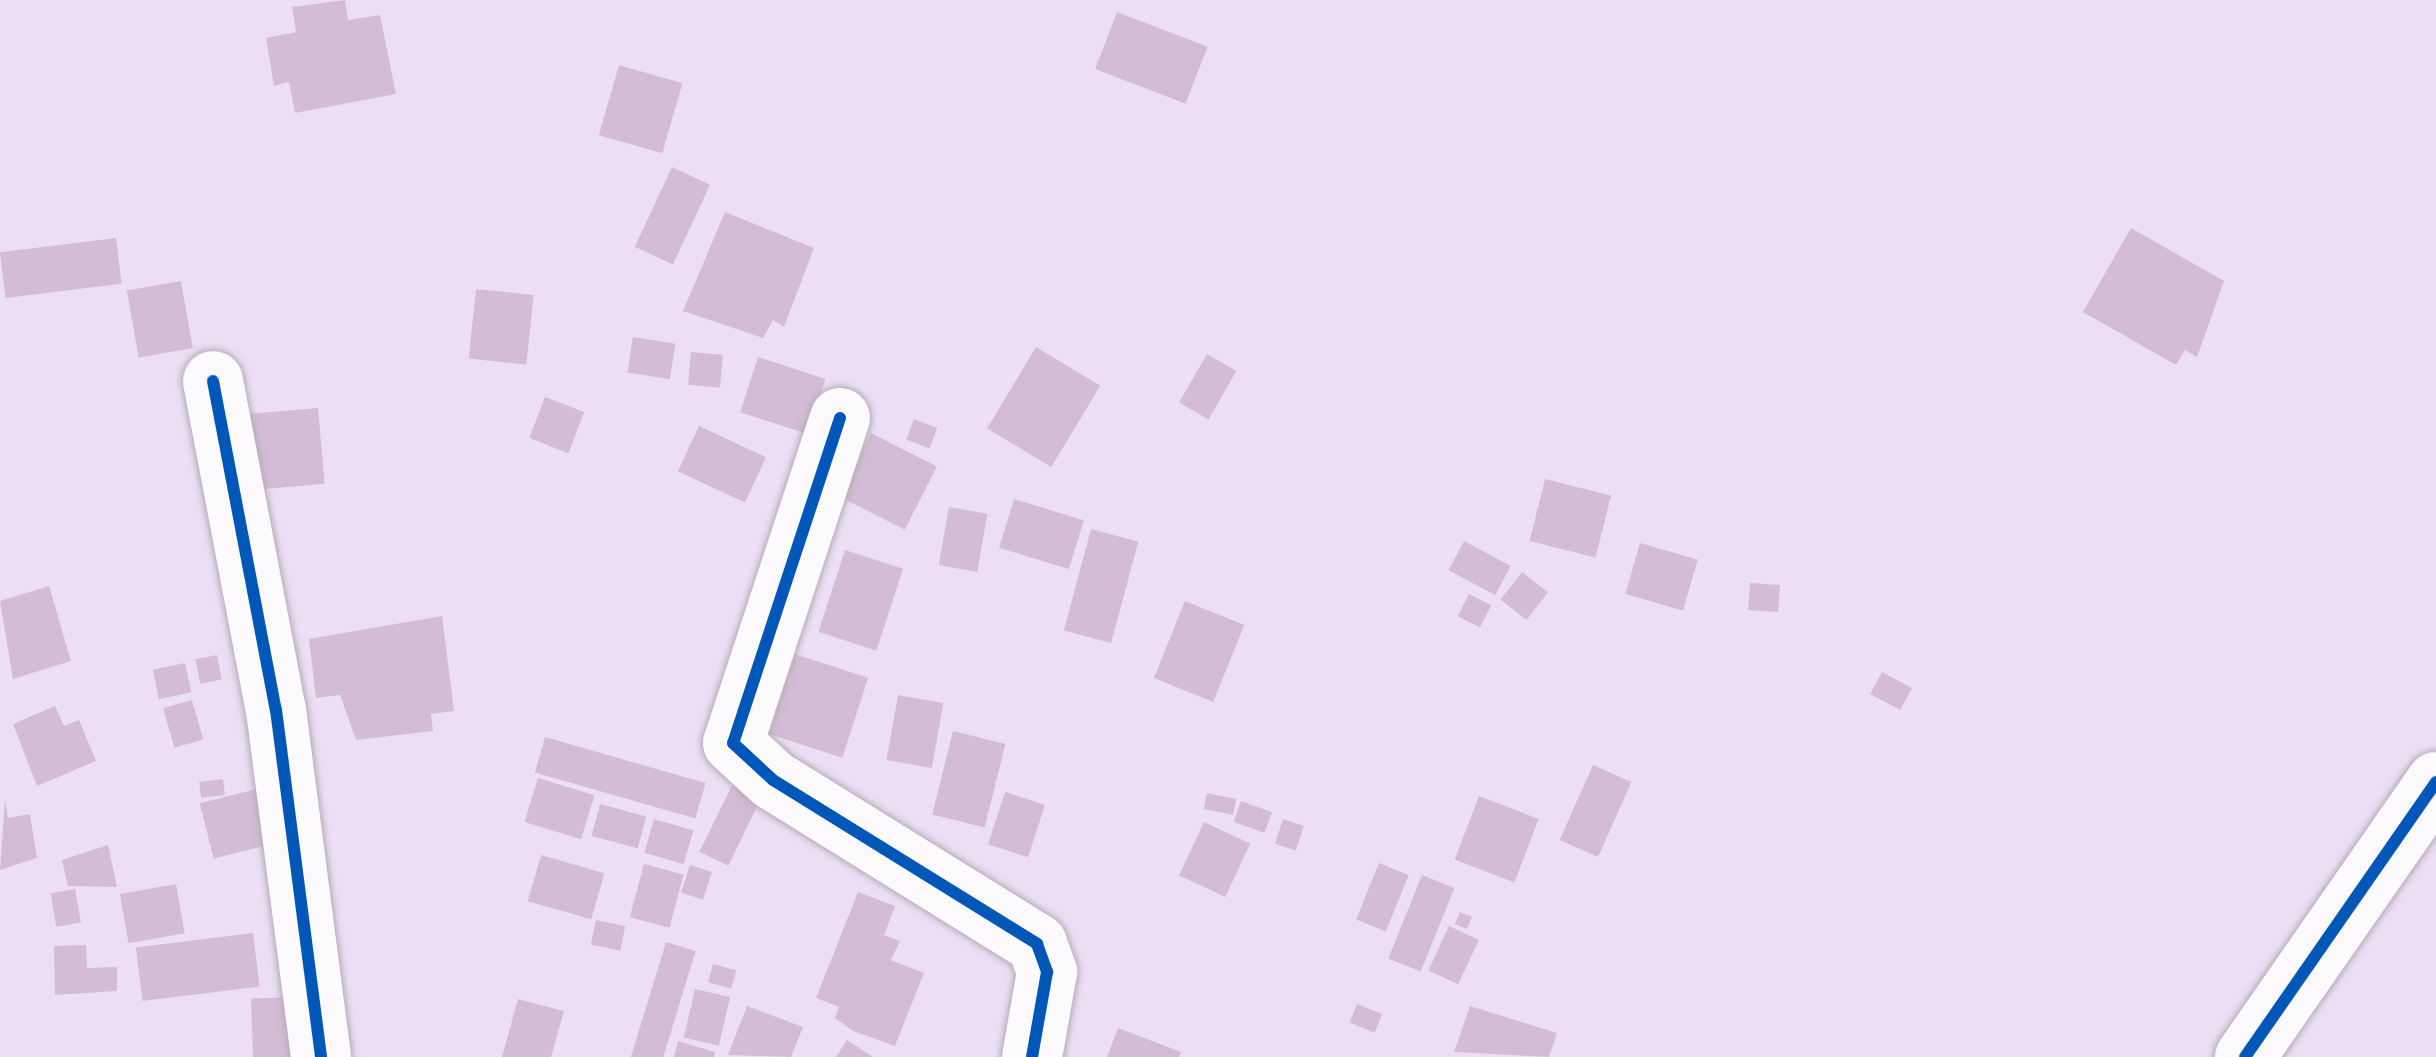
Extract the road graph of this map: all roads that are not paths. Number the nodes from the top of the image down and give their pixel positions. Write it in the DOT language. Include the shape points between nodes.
graph roads {
  1 [pos="213,381"];
  2 [pos="840,418"];
  3 [pos="2436,782"];
  4 [pos="321,1057"];
  5 [pos="1031,1057"];
  6 [pos="2245,1057"];
  1 -- 4 [label="street" via="276,710"];
  2 -- 5 [label="street" via="733,743 773,781 1037,944 1047,972"];
  3 -- 6 [label="street"];
}
